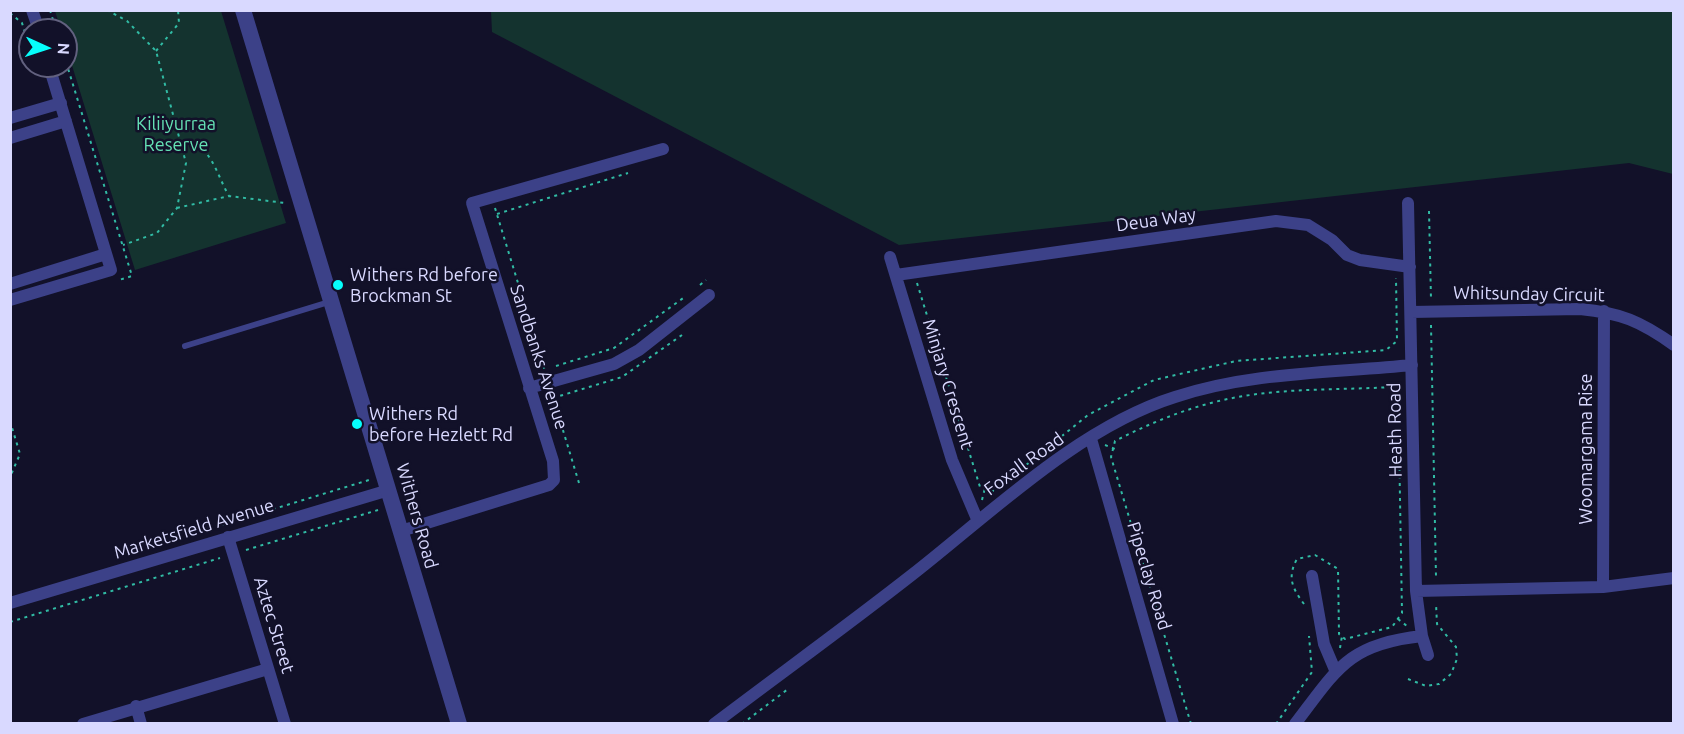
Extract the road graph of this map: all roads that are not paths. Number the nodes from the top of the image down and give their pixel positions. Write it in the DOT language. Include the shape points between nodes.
graph roads {
  1 [pos="243,10"];
  2 [pos="53,78"];
  3 [pos="60,103"];
  4 [pos="10,118"];
  5 [pos="66,121"];
  6 [pos="10,138"];
  7 [pos="663,148"];
  8 [pos="1408,202"];
  9 [pos="106,254"];
  10 [pos="890,257"];
  11 [pos="1410,267"];
  12 [pos="896,275"];
  13 [pos="10,284"];
  14 [pos="709,295"];
  15 [pos="10,300"];
  16 [pos="332,301"];
  17 [pos="1605,311"];
  18 [pos="1411,312"];
  19 [pos="1674,345"];
  20 [pos="185,346"];
  21 [pos="1412,365"];
  22 [pos="529,388"];
  23 [pos="1091,439"];
  24 [pos="389,490"];
  25 [pos="978,519"];
  26 [pos="400,531"];
  27 [pos="228,537"];
  28 [pos="1312,576"];
  29 [pos="1674,578"];
  30 [pos="1603,587"];
  31 [pos="1416,591"];
  32 [pos="10,603"];
  33 [pos="1422,636"];
  34 [pos="1428,655"];
  35 [pos="268,669"];
  36 [pos="1335,670"];
  37 [pos="136,706"];
  38 [pos="83,723"];
  39 [pos="141,723"];
  40 [pos="285,723"];
  41 [pos="459,723"];
  42 [pos="714,723"];
  43 [pos="1173,723"];
  44 [pos="1296,723"];
  1 -- 16 [label="street, Withers Road"];
  2 -- 3 [label="street"];
  3 -- 4 [label="street"];
  3 -- 5 [label="street"];
  5 -- 6 [label="street"];
  5 -- 9 [label="street"];
  7 -- 22 [label="street, Sandbanks Avenue" via="472,203"];
  8 -- 11 [label="street, Heath Road"];
  9 -- 13 [label="street"];
  9 -- 15 [label="street" via="111,270"];
  10 -- 12 [label="street, Minjary Crescent"];
  11 -- 12 [label="street, Deua Way" via="1360,260 1347,255 1308,225 1276,221"];
  11 -- 18 [label="street, Heath Road"];
  12 -- 25 [label="street, Minjary Crescent" via="952,460"];
  14 -- 22 [label="street" via="639,350 614,364"];
  16 -- 20 [label="lane"];
  16 -- 24 [label="street, Withers Road"];
  17 -- 18 [label="street, Whitsunday Circuit"];
  17 -- 19 [label="street, Whitsunday Circuit" via="1623,315"];
  17 -- 30 [label="street, Woomargama Rise"];
  18 -- 21 [label="street, Heath Road"];
  21 -- 23 [label="street, Foxall Road" via="1216,384 1135,413"];
  21 -- 31 [label="street, Heath Road"];
  22 -- 26 [label="street, Sandbanks Avenue" via="556,471 549,486"];
  23 -- 25 [label="street, Foxall Road"];
  23 -- 43 [label="street, Pipeclay Road"];
  24 -- 26 [label="street, Withers Road"];
  24 -- 27 [label="street, Marketsfield Avenue"];
  25 -- 42 [label="street, Foxall Road" via="914,573"];
  26 -- 41 [label="street, Withers Road"];
  27 -- 32 [label="street, Marketsfield Avenue"];
  27 -- 35 [label="street, Aztec Street"];
  28 -- 36 [label="street" via="1324,644"];
  29 -- 30 [label="street"];
  30 -- 31 [label="street"];
  31 -- 33 [label="street, Heath Road"];
  33 -- 34 [label="street, Heath Road"];
  33 -- 36 [label="street" via="1380,644"];
  35 -- 37 [label="street"];
  35 -- 40 [label="street, Aztec Street"];
  36 -- 44 [label="street"];
  37 -- 38 [label="street"];
  37 -- 39 [label="street"];
}
